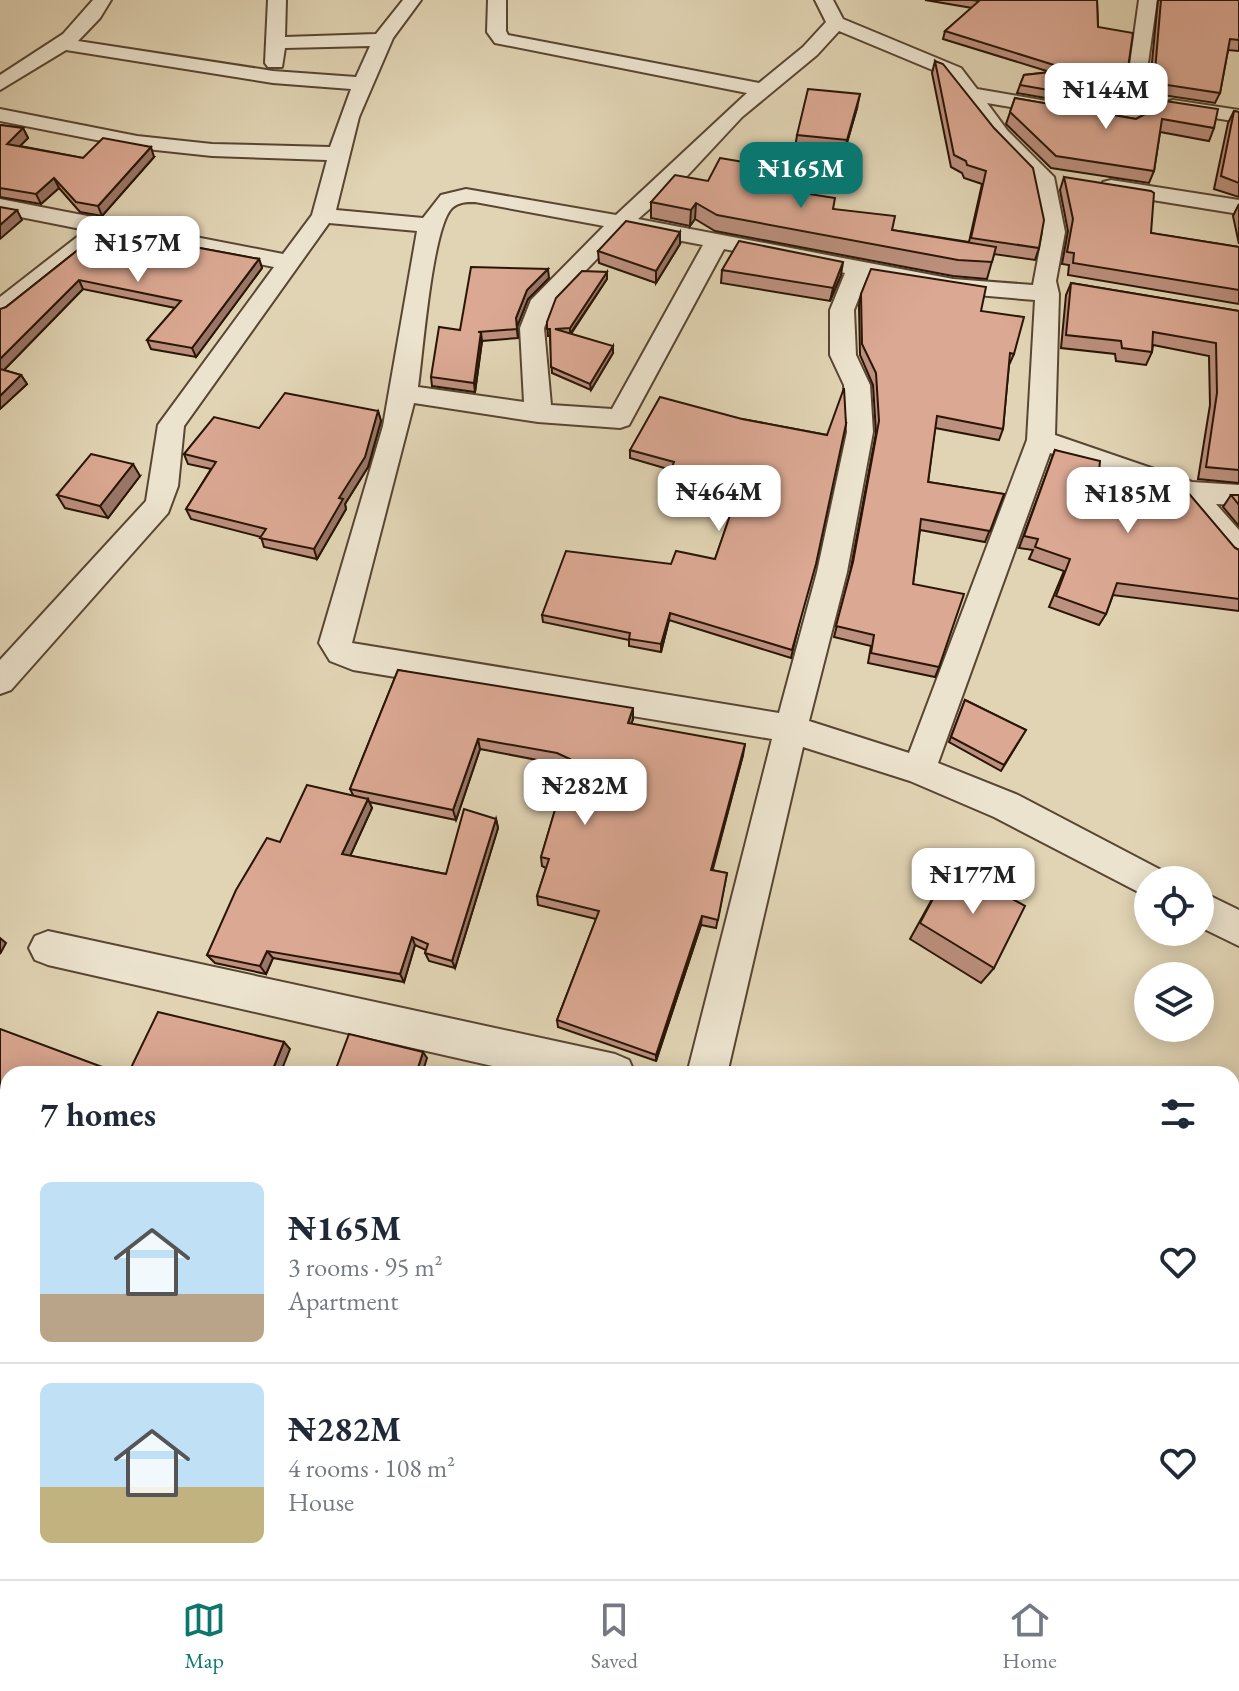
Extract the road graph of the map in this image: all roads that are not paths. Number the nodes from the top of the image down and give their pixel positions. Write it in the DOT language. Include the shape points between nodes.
graph roads {
  1 [pos="102,0"];
  2 [pos="277,0"];
  3 [pos="412,0"];
  4 [pos="497,0"];
  5 [pos="1148,0"];
  6 [pos="830,11"];
  7 [pos="383,40"];
  8 [pos="276,43"];
  9 [pos="63,44"];
  10 [pos="273,77"];
  11 [pos="0,84"];
  12 [pos="363,84"];
  13 [pos="762,90"];
  14 [pos="967,93"];
  15 [pos="1137,101"];
  16 [pos="0,115"];
  17 [pos="1239,116"];
  18 [pos="341,154"];
  19 [pos="1043,177"];
  20 [pos="0,206"];
  21 [pos="1239,207"];
  22 [pos="323,216"];
  23 [pos="619,224"];
  24 [pos="430,225"];
  25 [pos="105,226"];
  26 [pos="716,242"];
  27 [pos="291,263"];
  28 [pos="859,268"];
  29 [pos="1074,286"];
  30 [pos="1045,288"];
  31 [pos="0,309"];
  32 [pos="403,393"];
  33 [pos="538,413"];
  34 [pos="1041,440"];
  35 [pos="1190,492"];
  36 [pos="1239,495"];
  37 [pos="1239,550"];
  38 [pos="0,681"];
  39 [pos="791,729"];
  40 [pos="919,770"];
  41 [pos="1134,874"];
  42 [pos="1214,916"];
  43 [pos="1239,929"];
  44 [pos="48,948"];
  45 [pos="579,1066"];
  46 [pos="709,1066"];
  1 -- 9 [label="street"];
  2 -- 8 [label="street"];
  3 -- 7 [label="street"];
  4 -- 13 [label="street" via="496,32 502,39"];
  5 -- 15 [label="street"];
  6 -- 13 [label="street" via="810,51"];
  6 -- 14 [label="street" via="954,72"];
  7 -- 8 [label="street"];
  7 -- 12 [label="street"];
  8 -- 10 [label="street"];
  9 -- 10 [label="street"];
  9 -- 11 [label="street"];
  10 -- 12 [label="street"];
  12 -- 18 [label="street"];
  13 -- 23 [label="street"];
  14 -- 15 [label="street" via="1132,122"];
  14 -- 19 [label="street"];
  15 -- 17 [label="street"];
  16 -- 18 [label="street" via="152,144"];
  18 -- 22 [label="street"];
  19 -- 21 [label="street"];
  19 -- 30 [label="street" via="1054,232"];
  20 -- 25 [label="street"];
  22 -- 24 [label="street"];
  22 -- 27 [label="street"];
  23 -- 24 [label="street" via="459,195 442,206"];
  23 -- 26 [label="street"];
  23 -- 33 [label="street" via="543,300 532,328"];
  24 -- 32 [label="street"];
  25 -- 27 [label="street"];
  25 -- 31 [label="street"];
  26 -- 28 [label="street"];
  26 -- 33 [label="street" via="620,419"];
  27 -- 38 [label="street" via="171,425 168,480 158,506"];
  28 -- 30 [label="street" via="953,286"];
  28 -- 39 [label="street" via="842,310 843,355 857,385 860,432 832,572"];
  29 -- 30 [label="street"];
  30 -- 34 [label="street"];
  32 -- 33 [label="street"];
  32 -- 39 [label="street" via="335,643 341,652"];
  34 -- 35 [label="street"];
  34 -- 40 [label="street"];
  35 -- 36 [label="street"];
  35 -- 37 [label="street"];
  39 -- 40 [label="street"];
  39 -- 46 [label="street"];
  40 -- 41 [label="street" via="1006,806"];
  42 -- 43 [label="street"];
  44 -- 45 [label="street"];
}
